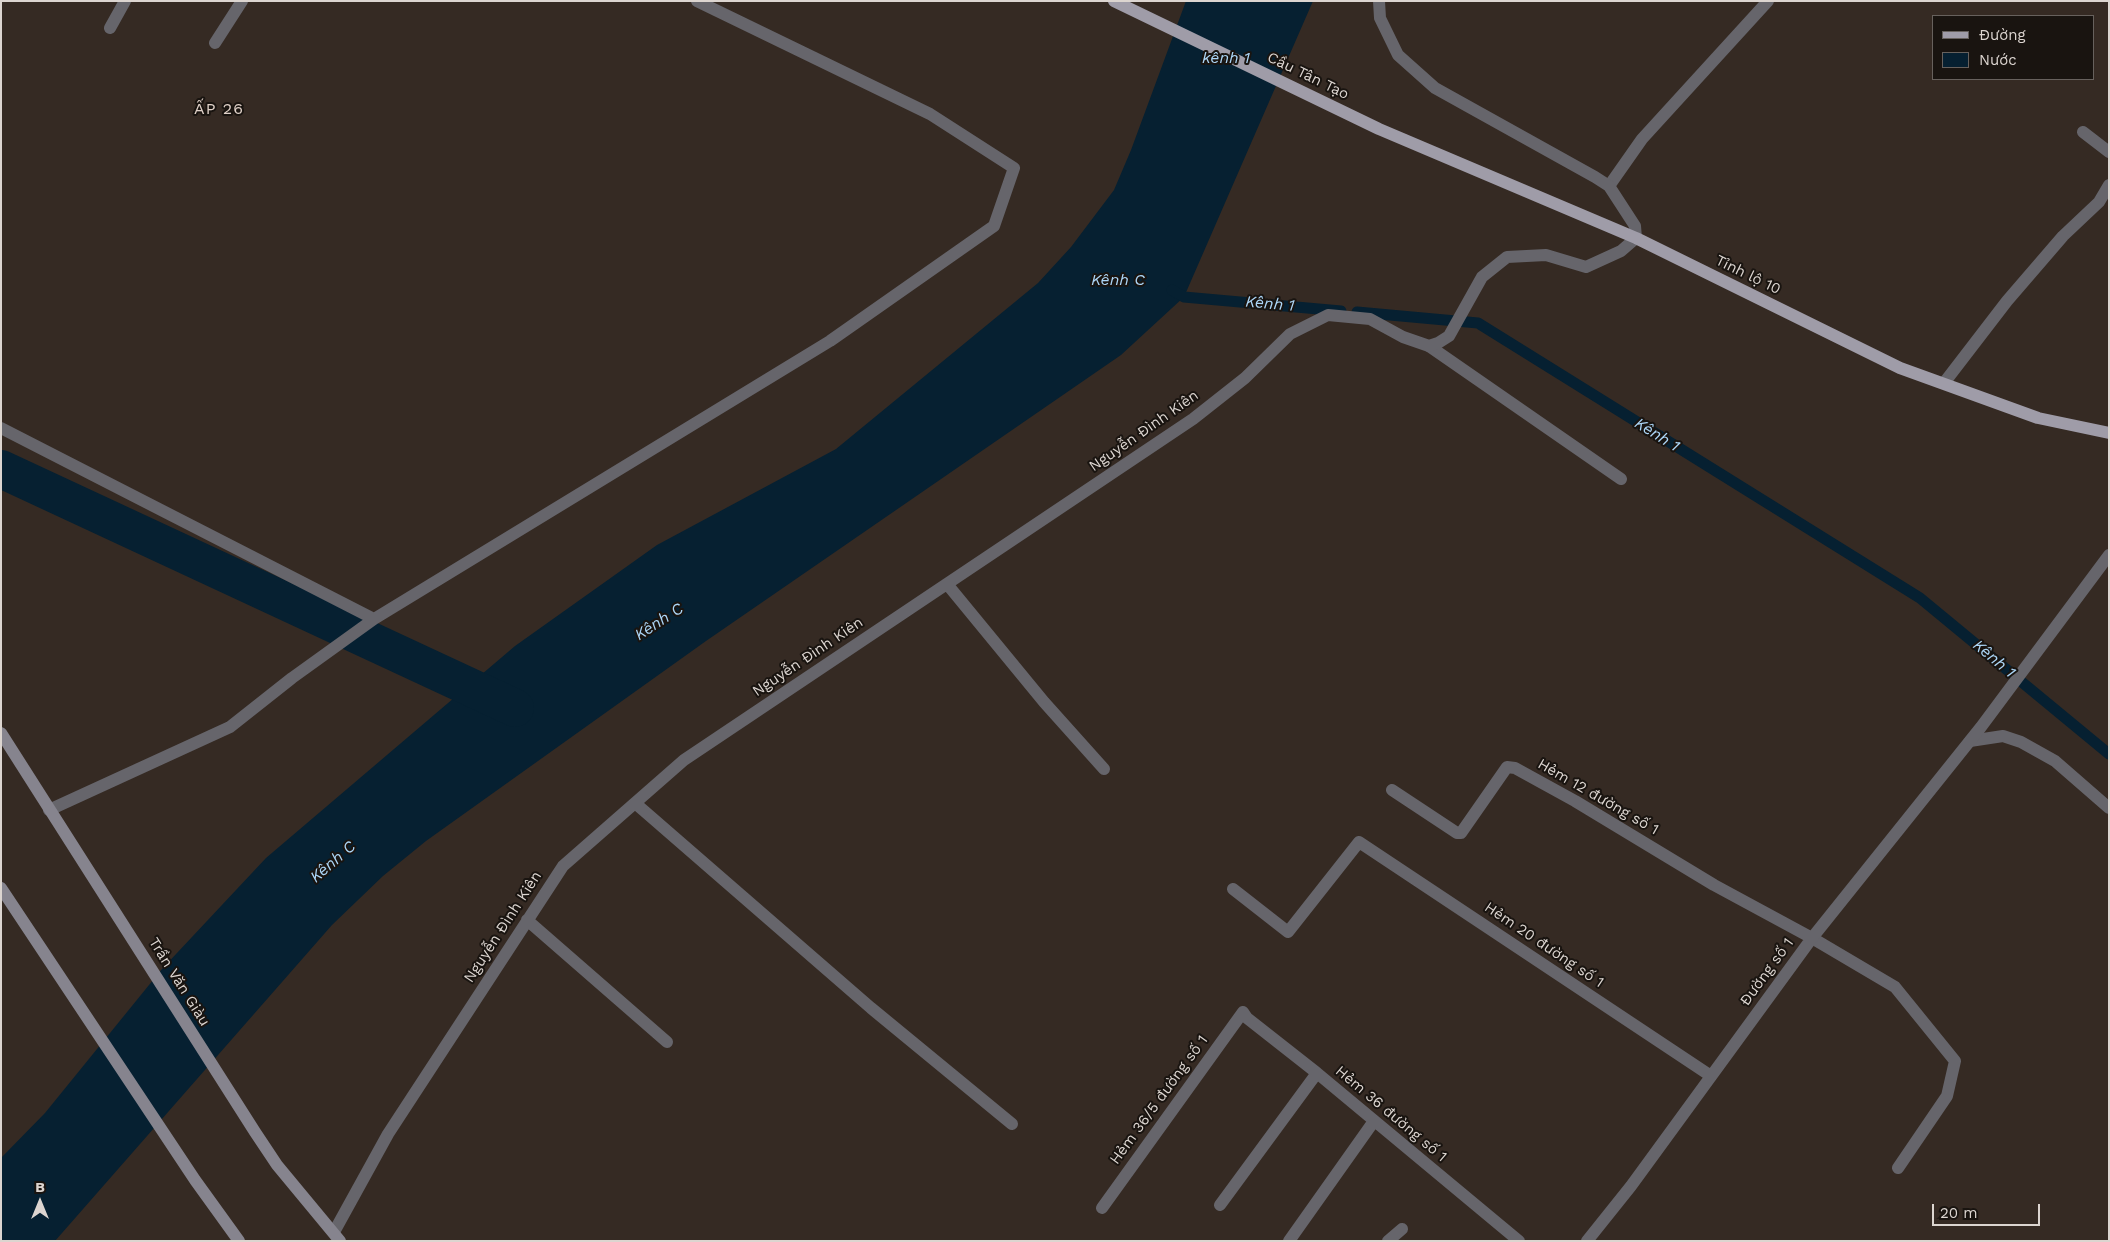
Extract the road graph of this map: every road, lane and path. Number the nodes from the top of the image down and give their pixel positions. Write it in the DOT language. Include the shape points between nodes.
graph roads {
  1 [pos="125,1"];
  2 [pos="242,1"];
  3 [pos="697,1"];
  4 [pos="1114,1"];
  5 [pos="1379,1"];
  6 [pos="1768,1"];
  7 [pos="110,28"];
  8 [pos="215,43"];
  9 [pos="1379,129"];
  10 [pos="2084,132"];
  11 [pos="2109,152"];
  12 [pos="2109,185"];
  13 [pos="1609,186"];
  14 [pos="1636,238"];
  15 [pos="1429,346"];
  16 [pos="1944,383"];
  17 [pos="1,428"];
  18 [pos="2109,433"];
  19 [pos="1622,479"];
  20 [pos="2109,555"];
  21 [pos="947,584"];
  22 [pos="374,619"];
  23 [pos="1,733"];
  24 [pos="1970,741"];
  25 [pos="1104,769"];
  26 [pos="1392,790"];
  27 [pos="635,803"];
  28 [pos="2109,808"];
  29 [pos="49,810"];
  30 [pos="1,888"];
  31 [pos="1233,889"];
  32 [pos="527,920"];
  33 [pos="1812,938"];
  34 [pos="1243,1012"];
  35 [pos="667,1042"];
  36 [pos="1317,1073"];
  37 [pos="1711,1076"];
  38 [pos="1374,1120"];
  39 [pos="1012,1124"];
  40 [pos="1898,1168"];
  41 [pos="1220,1205"];
  42 [pos="1102,1208"];
  43 [pos="1402,1229"];
  44 [pos="337,1236"];
  45 [pos="1587,1240"];
  46 [pos="239,1241"];
  47 [pos="1288,1241"];
  48 [pos="1388,1241"];
  49 [pos="1519,1241"];
  1 -- 7 [label="street"];
  2 -- 8 [label="street"];
  3 -- 22 [label="street" via="930,114 1014,168 994,226 830,341"];
  4 -- 9 [label="main road, Cầu Tân Tạo"];
  5 -- 13 [label="street" via="1380,18 1398,55 1435,88"];
  6 -- 13 [label="street" via="1642,139"];
  9 -- 14 [label="main road, Tỉnh lộ 10"];
  10 -- 11 [label="street"];
  12 -- 16 [label="street" via="2099,202 2063,236 2007,301"];
  13 -- 14 [label="street" via="1635,226"];
  14 -- 15 [label="street" via="1622,251 1586,267 1546,255 1507,257 1482,278 1449,336"];
  14 -- 16 [label="main road, Tỉnh lộ 10" via="1900,368"];
  15 -- 19 [label="street, Nguyễn Đình Kiên"];
  15 -- 21 [label="street, Nguyễn Đình Kiên" via="1370,319 1328,315 1290,334 1244,378 1192,419"];
  16 -- 18 [label="main road, Tỉnh lộ 10" via="2038,418"];
  17 -- 22 [label="street"];
  20 -- 24 [label="street, Đường số 1"];
  21 -- 25 [label="street"];
  21 -- 27 [label="street, Nguyễn Đình Kiên" via="684,760"];
  22 -- 29 [label="street" via="230,727"];
  23 -- 29 [label="main road, Trần Văn Giàu"];
  24 -- 28 [label="street" via="2003,736 2022,742 2055,762"];
  24 -- 33 [label="street, Đường số 1"];
  26 -- 33 [label="street, Hẻm 12 đường số 1" via="1457,833 1461,832 1507,767 1514,768 1714,885"];
  27 -- 32 [label="street, Nguyễn Đình Kiên" via="563,866"];
  27 -- 39 [label="street" via="871,1008"];
  29 -- 44 [label="main road, Trần Văn Giàu" via="277,1165"];
  30 -- 46 [label="main road"];
  31 -- 37 [label="street, Hẻm 20 đường số 1" via="1288,932 1359,842"];
  32 -- 35 [label="street"];
  32 -- 44 [label="street, Nguyễn Đình Kiên" via="388,1134"];
  33 -- 37 [label="street, Đường số 1"];
  33 -- 40 [label="street" via="1895,987 1955,1061 1947,1096"];
  34 -- 36 [label="street, Hẻm 36 đường số 1"];
  34 -- 42 [label="street, Hẻm 36/5 đường số 1"];
  36 -- 38 [label="street, Hẻm 36 đường số 1"];
  36 -- 41 [label="street"];
  37 -- 45 [label="street, Đường số 1" via="1631,1186"];
  38 -- 47 [label="street"];
  38 -- 49 [label="street, Hẻm 36 đường số 1"];
  43 -- 48 [label="street"];
}
